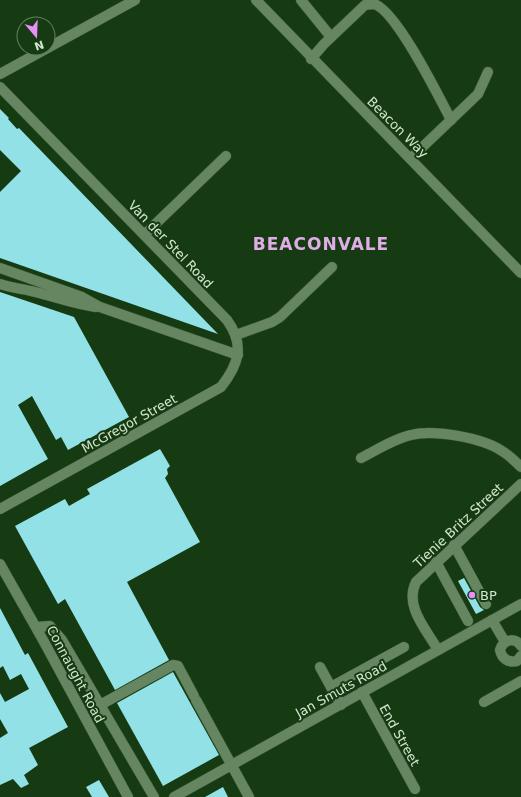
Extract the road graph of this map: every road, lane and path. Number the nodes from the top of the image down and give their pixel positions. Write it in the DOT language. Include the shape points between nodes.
graph roads {
  1 [pos="135,0"];
  2 [pos="256,0"];
  3 [pos="301,0"];
  4 [pos="372,2"];
  5 [pos="121,3"];
  6 [pos="331,37"];
  7 [pos="311,59"];
  8 [pos="488,72"];
  9 [pos="0,74"];
  10 [pos="0,87"];
  11 [pos="451,120"];
  12 [pos="226,156"];
  13 [pos="411,158"];
  14 [pos="145,234"];
  15 [pos="332,267"];
  16 [pos="519,267"];
  17 [pos="0,268"];
  18 [pos="0,284"];
  19 [pos="100,307"];
  20 [pos="236,335"];
  21 [pos="238,355"];
  22 [pos="361,458"];
  23 [pos="521,467"];
  24 [pos="521,484"];
  25 [pos="0,509"];
  26 [pos="454,545"];
  27 [pos="436,562"];
  28 [pos="0,564"];
  29 [pos="486,604"];
  30 [pos="521,604"];
  31 [pos="492,620"];
  32 [pos="468,621"];
  33 [pos="36,626"];
  34 [pos="505,642"];
  35 [pos="521,646"];
  36 [pos="404,647"];
  37 [pos="438,650"];
  38 [pos="520,661"];
  39 [pos="320,667"];
  40 [pos="79,669"];
  41 [pos="64,678"];
  42 [pos="521,681"];
  43 [pos="331,686"];
  44 [pos="362,692"];
  45 [pos="484,702"];
  46 [pos="341,704"];
  47 [pos="100,705"];
  48 [pos="232,765"];
  49 [pos="415,790"];
  50 [pos="128,797"];
  51 [pos="154,797"];
  52 [pos="174,797"];
  53 [pos="249,797"];
  1 -- 5 [label="street"];
  2 -- 7 [label="street, Beacon Way"];
  3 -- 6 [label="street"];
  4 -- 6 [label="street" via="365,5"];
  4 -- 11 [label="street" via="401,31"];
  5 -- 9 [label="street"];
  6 -- 7 [label="street"];
  7 -- 13 [label="street, Beacon Way"];
  8 -- 11 [label="street" via="480,91"];
  10 -- 14 [label="street, Van der Stel Road"];
  11 -- 13 [label="street"];
  12 -- 14 [label="street"];
  13 -- 16 [label="street, Beacon Way"];
  14 -- 20 [label="street, Van der Stel Road" via="227,320"];
  15 -- 20 [label="street" via="280,317"];
  17 -- 19 [label="street" via="82,297"];
  18 -- 19 [label="street" via="80,305"];
  19 -- 21 [label="street"];
  20 -- 21 [label="street, McGregor Street"];
  21 -- 25 [label="street, McGregor Street" via="232,373 221,388"];
  22 -- 23 [label="street" via="410,435 426,432 446,433 494,446"];
  24 -- 26 [label="street, Tienie Britz Street"];
  26 -- 27 [label="street, Tienie Britz Street"];
  26 -- 29 [label="street"];
  27 -- 32 [label="street"];
  27 -- 37 [label="street, Tienie Britz Street" via="416,582 412,590 412,599 413,608"];
  28 -- 33 [label="street, Connaught Road"];
  30 -- 31 [label="street, Jan Smuts Road"];
  31 -- 34 [label="street"];
  31 -- 37 [label="street, Jan Smuts Road"];
  33 -- 40 [label="street" via="45,625 54,629"];
  33 -- 41 [label="street, Connaught Road"];
  34 -- 35 [label="street" via="515,640"];
  34 -- 38 [label="street" via="500,650 504,659"];
  36 -- 43 [label="street"];
  37 -- 44 [label="street, Jan Smuts Road"];
  39 -- 43 [label="street"];
  40 -- 41 [label="street"];
  40 -- 47 [label="street"];
  41 -- 50 [label="street, Connaught Road"];
  42 -- 45 [label="street"];
  43 -- 46 [label="street"];
  44 -- 46 [label="street, Jan Smuts Road"];
  44 -- 49 [label="street, End Street"];
  46 -- 48 [label="street, Jan Smuts Road"];
  47 -- 48 [label="street" via="173,665 178,666"];
  47 -- 51 [label="street"];
  48 -- 52 [label="street, Jan Smuts Road"];
  48 -- 53 [label="street"];
}
